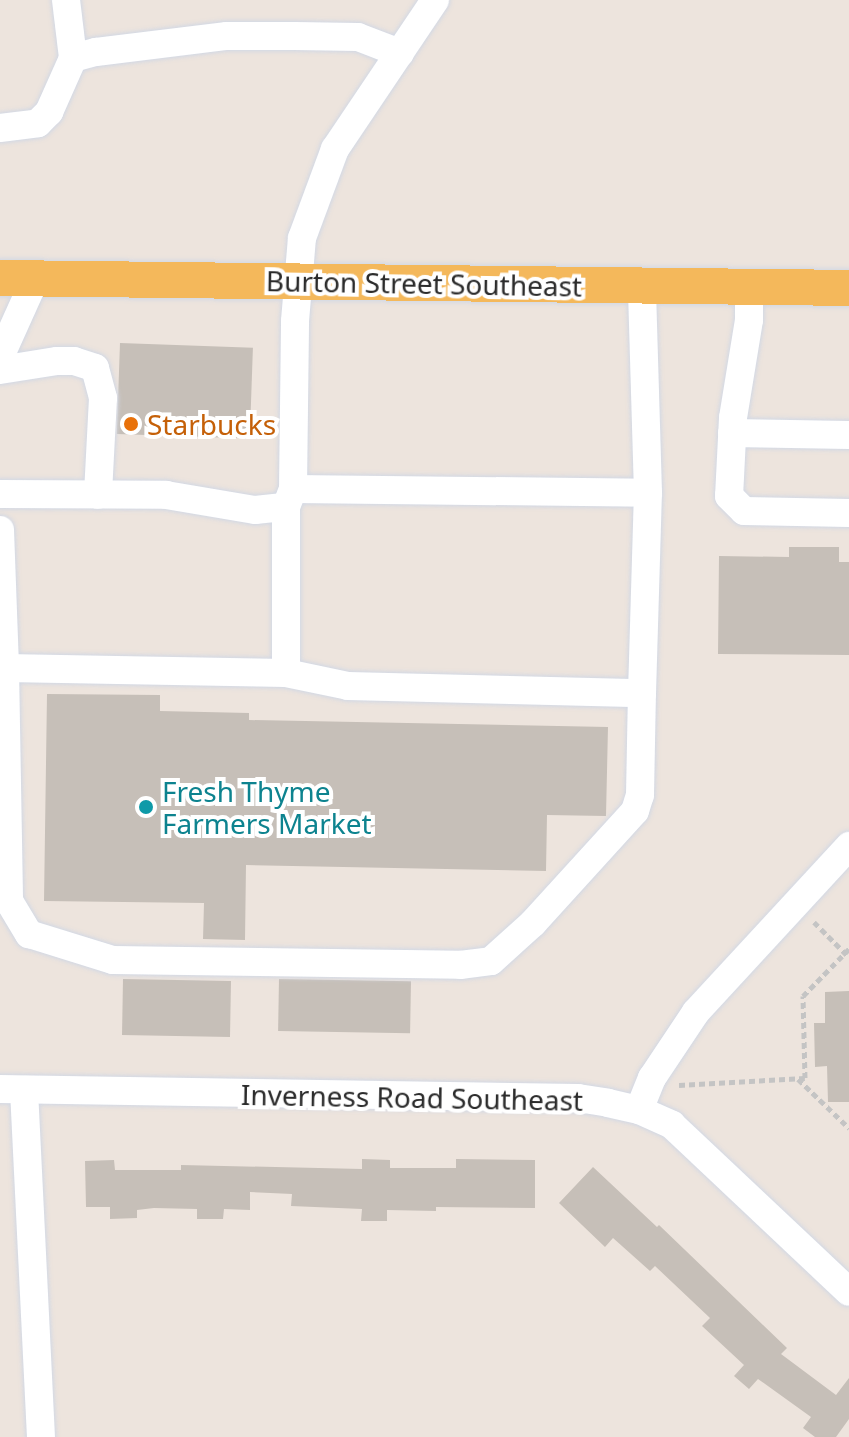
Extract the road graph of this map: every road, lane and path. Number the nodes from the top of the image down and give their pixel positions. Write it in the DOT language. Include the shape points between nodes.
graph roads {
  1 [pos="66,0"];
  2 [pos="435,0"];
  3 [pos="400,53"];
  4 [pos="73,58"];
  5 [pos="0,128"];
  6 [pos="18,278"];
  7 [pos="297,282"];
  8 [pos="642,286"];
  9 [pos="749,287"];
  10 [pos="849,288"];
  11 [pos="0,357"];
  12 [pos="0,370"];
  13 [pos="732,433"];
  14 [pos="849,435"];
  15 [pos="648,493"];
  16 [pos="0,494"];
  17 [pos="86,495"];
  18 [pos="289,498"];
  19 [pos="849,513"];
  20 [pos="0,530"];
  21 [pos="5,668"];
  22 [pos="286,673"];
  23 [pos="642,693"];
  24 [pos="849,846"];
  25 [pos="836,872"];
  26 [pos="811,919"];
  27 [pos="848,953"];
  28 [pos="798,1079"];
  29 [pos="664,1085"];
  30 [pos="12,1090"];
  31 [pos="639,1110"];
  32 [pos="848,1130"];
  33 [pos="849,1292"];
  34 [pos="41,1437"];
  1 -- 4 [label="street"];
  2 -- 3 [label="street"];
  3 -- 4 [label="street" via="358,37 227,36"];
  3 -- 7 [label="street" via="335,149 302,238"];
  4 -- 5 [label="street" via="49,112 38,123"];
  6 -- 7 [label="main road, Burton Street Southeast"];
  6 -- 11 [label="street"];
  7 -- 8 [label="main road, Burton Street Southeast"];
  7 -- 18 [label="street"];
  8 -- 9 [label="main road, Burton Street Southeast"];
  8 -- 15 [label="street"];
  9 -- 10 [label="main road, Burton Street Southeast"];
  9 -- 13 [label="street"];
  12 -- 17 [label="street" via="57,361 95,368 103,398"];
  13 -- 14 [label="street"];
  13 -- 19 [label="street" via="729,496 744,511"];
  15 -- 18 [label="street"];
  15 -- 23 [label="street"];
  16 -- 17 [label="street"];
  17 -- 18 [label="street" via="166,495 255,510"];
  18 -- 22 [label="street"];
  20 -- 21 [label="street"];
  21 -- 22 [label="street"];
  21 -- 23 [label="street" via="9,901 29,934 113,960 460,965 491,961 635,811 640,795"];
  22 -- 23 [label="street" via="348,686"];
  24 -- 25 [label="street"];
  25 -- 31 [label="street" via="696,1012 652,1078"];
  26 -- 27 [label="path"];
  27 -- 28 [label="path" via="803,996 805,1078"];
  28 -- 29 [label="path"];
  28 -- 32 [label="path"];
  30 -- 31 [label="street, Inverness Road Southeast" via="578,1098"];
  30 -- 34 [label="street"];
  31 -- 33 [label="street, Inverness Road Southeast" via="672,1125"];
}
